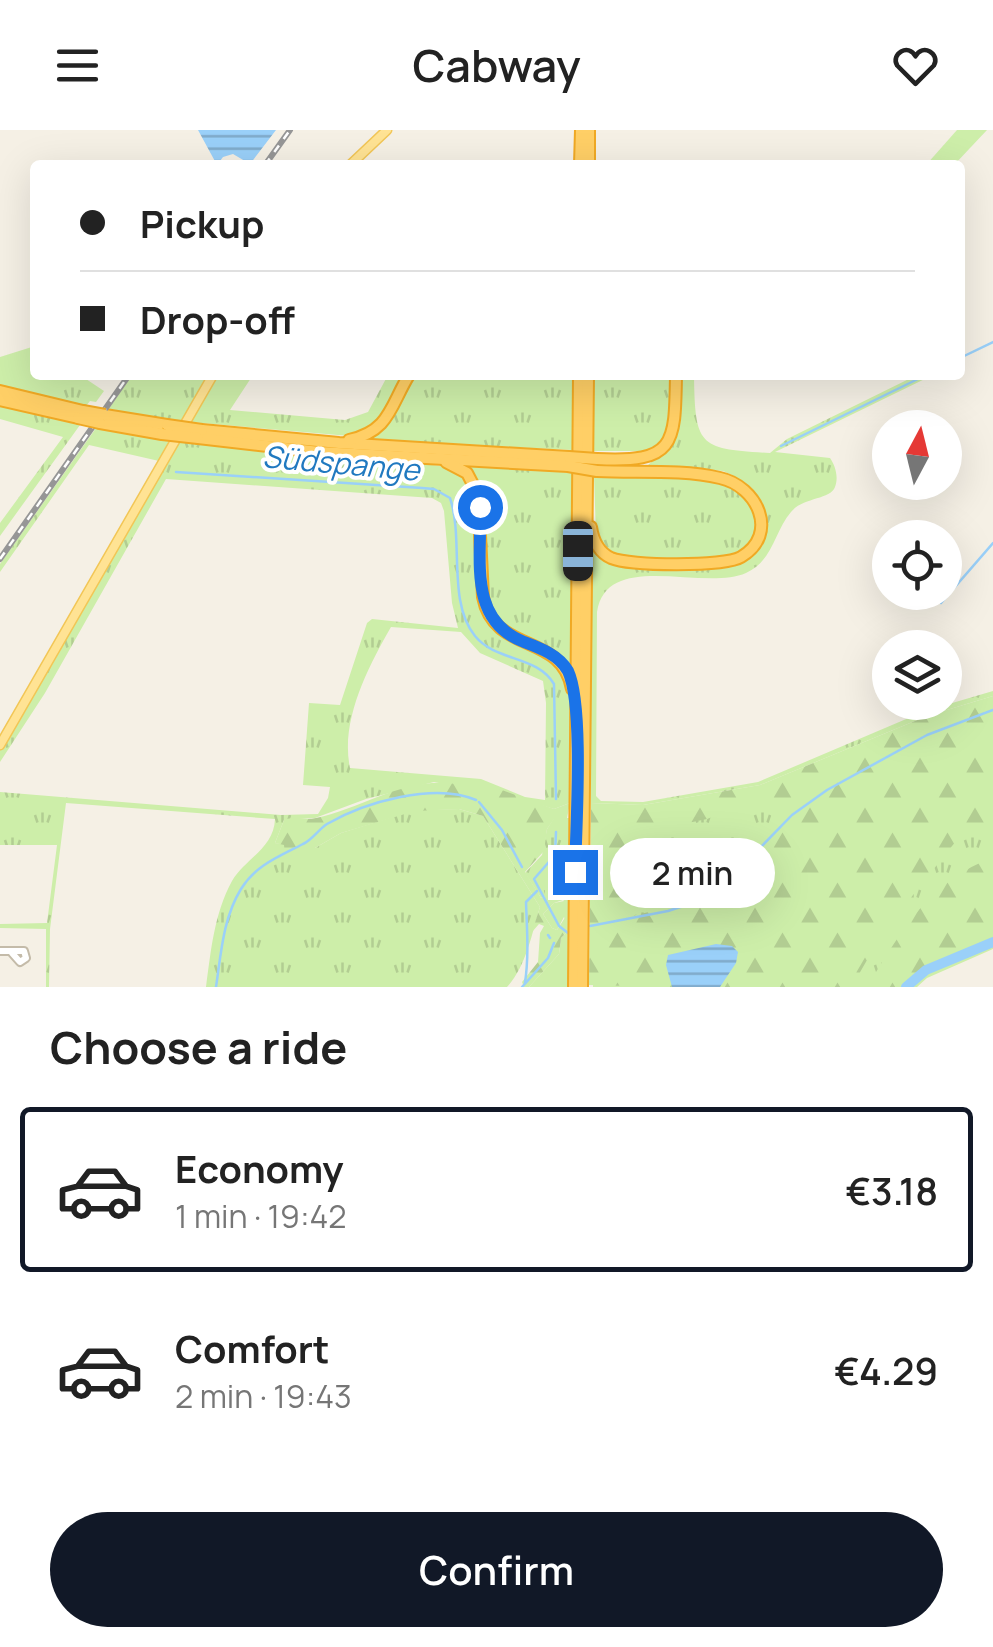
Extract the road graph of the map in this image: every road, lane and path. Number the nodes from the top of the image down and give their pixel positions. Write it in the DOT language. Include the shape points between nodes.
graph roads {
  1 [pos="386,130"];
  2 [pos="580,130"];
  3 [pos="589,130"];
  4 [pos="355,160"];
  5 [pos="580,160"];
  6 [pos="589,160"];
  7 [pos="210,380"];
  8 [pos="406,380"];
  9 [pos="579,380"];
  10 [pos="588,380"];
  11 [pos="676,380"];
  12 [pos="0,391"];
  13 [pos="0,400"];
  14 [pos="81,414"];
  15 [pos="200,434"];
  16 [pos="338,443"];
  17 [pos="435,459"];
  18 [pos="568,462"];
  19 [pos="587,506"];
  20 [pos="576,711"];
  21 [pos="0,746"];
  22 [pos="0,951"];
  23 [pos="12,953"];
  24 [pos="574,987"];
  25 [pos="582,987"];
  1 -- 4 [label="main road"];
  2 -- 5 [label="highway"];
  3 -- 6 [label="highway"];
  7 -- 21 [label="main road"];
  8 -- 16 [label="highway" via="377,430"];
  9 -- 20 [label="highway"];
  10 -- 19 [label="highway"];
  11 -- 18 [label="highway, bridge" via="672,436 659,451 630,461"];
  12 -- 14 [label="highway"];
  13 -- 14 [label="highway"];
  14 -- 15 [label="highway, bridge"];
  15 -- 16 [label="highway"];
  15 -- 17 [label="highway" via="308,451"];
  16 -- 18 [label="highway"];
  17 -- 18 [label="highway"];
  17 -- 20 [label="highway" via="462,470 476,488 488,614 505,633 562,663"];
  18 -- 19 [label="highway, bridge" via="597,472 728,480 758,504 760,533 733,561 625,561 596,546"];
  19 -- 25 [label="highway"];
  20 -- 24 [label="highway"];
  22 -- 23 [label="street"];
}
